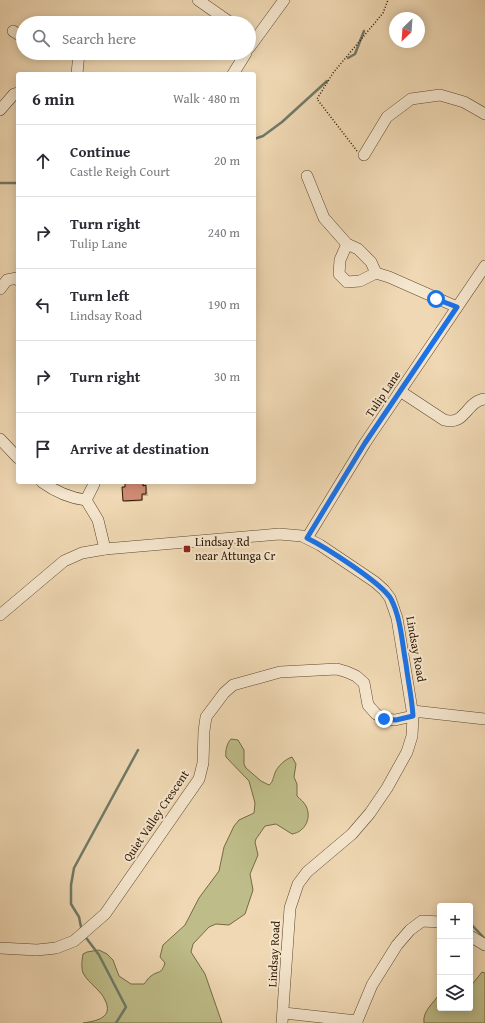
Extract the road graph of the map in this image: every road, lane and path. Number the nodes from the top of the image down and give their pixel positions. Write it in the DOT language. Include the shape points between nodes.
graph roads {
  1 [pos="198,0"];
  2 [pos="284,0"];
  3 [pos="388,0"];
  4 [pos="221,16"];
  5 [pos="13,31"];
  6 [pos="16,33"];
  7 [pos="256,35"];
  8 [pos="78,60"];
  9 [pos="242,60"];
  10 [pos="77,72"];
  11 [pos="234,72"];
  12 [pos="16,94"];
  13 [pos="0,110"];
  14 [pos="485,114"];
  15 [pos="364,155"];
  16 [pos="307,176"];
  17 [pos="347,244"];
  18 [pos="484,269"];
  19 [pos="376,273"];
  20 [pos="16,278"];
  21 [pos="0,289"];
  22 [pos="457,307"];
  23 [pos="400,391"];
  24 [pos="485,399"];
  25 [pos="0,439"];
  26 [pos="16,456"];
  27 [pos="45,484"];
  28 [pos="94,484"];
  29 [pos="86,500"];
  30 [pos="307,538"];
  31 [pos="104,550"];
  32 [pos="0,615"];
  33 [pos="413,713"];
  34 [pos="485,719"];
  35 [pos="437,922"];
  36 [pos="473,938"];
  37 [pos="485,946"];
  38 [pos="0,948"];
  39 [pos="283,1018"];
  40 [pos="357,1022"];
  1 -- 4 [label="street"];
  2 -- 7 [label="street"];
  3 -- 15 [label="path" via="383,13 333,73 317,99 356,150"];
  5 -- 6 [label="street"];
  8 -- 10 [label="street"];
  9 -- 11 [label="street"];
  12 -- 13 [label="street"];
  14 -- 15 [label="street" via="464,102 440,95 411,99 387,117"];
  16 -- 17 [label="street" via="324,218"];
  17 -- 19 [label="street" via="358,249 371,262"];
  17 -- 19 [label="street" via="340,260 339,274 347,282 360,281"];
  18 -- 22 [label="street, Tulip Lane"];
  19 -- 22 [label="street"];
  20 -- 21 [label="street" via="7,280"];
  22 -- 23 [label="street, Tulip Lane"];
  23 -- 24 [label="street" via="450,422 459,419 476,401"];
  23 -- 30 [label="street, Tulip Lane"];
  25 -- 26 [label="street"];
  27 -- 29 [label="street" via="57,492"];
  28 -- 29 [label="street"];
  29 -- 31 [label="street" via="98,520"];
  30 -- 31 [label="street, Lindsay Road" via="279,534"];
  30 -- 33 [label="street, Lindsay Road" via="375,582 390,598 398,618"];
  31 -- 32 [label="street, Lindsay Road" via="82,553 64,561"];
  33 -- 34 [label="street"];
  33 -- 38 [label="street, Quiet Valley Crescent" via="396,720 384,719 368,705 364,683 356,676 336,669 280,672 233,685 206,717 203,762 199,779 105,914 74,941 56,948"];
  33 -- 39 [label="street, Lindsay Road" via="412,736 407,752 387,788 352,834 307,872 298,884 290,908"];
  35 -- 40 [label="street" via="422,921 397,945 372,985"];
  36 -- 37 [label="street"];
  39 -- 40 [label="street"];
}
